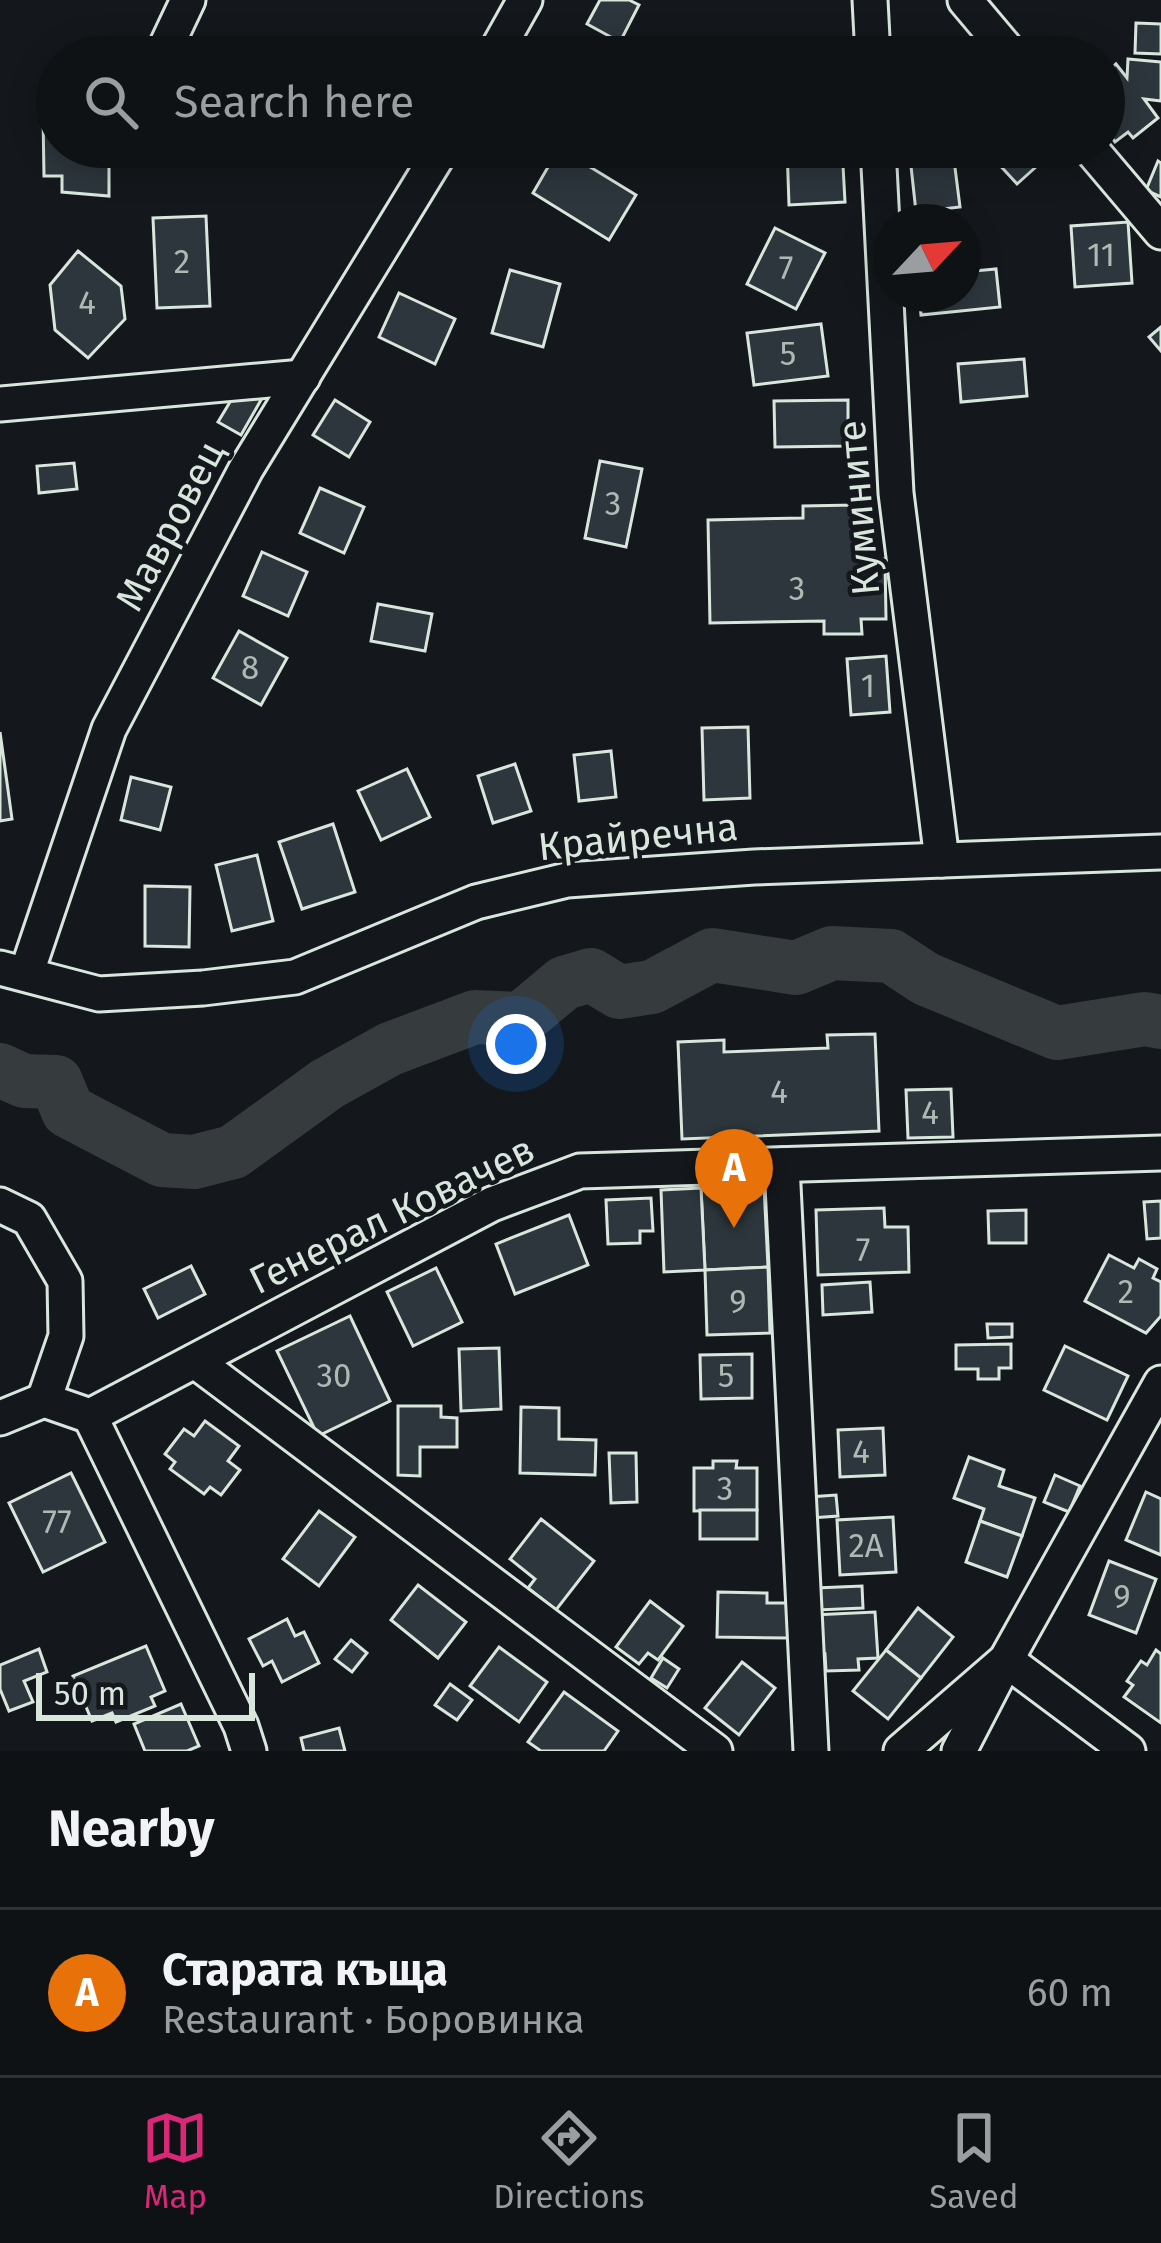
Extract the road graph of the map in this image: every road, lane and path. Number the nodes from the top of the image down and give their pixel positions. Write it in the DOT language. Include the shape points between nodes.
graph roads {
  1 [pos="188,0"];
  2 [pos="525,0"];
  3 [pos="870,0"];
  4 [pos="965,0"];
  5 [pos="171,36"];
  6 [pos="505,36"];
  7 [pos="872,36"];
  8 [pos="995,36"];
  9 [pos="430,168"];
  10 [pos="879,168"];
  11 [pos="1107,168"];
  12 [pos="1161,232"];
  13 [pos="303,376"];
  14 [pos="0,404"];
  15 [pos="1161,852"];
  16 [pos="942,860"];
  17 [pos="14,970"];
  18 [pos="1161,1153"];
  19 [pos="782,1165"];
  20 [pos="0,1205"];
  21 [pos="195,1361"];
  22 [pos="1161,1382"];
  23 [pos="44,1400"];
  24 [pos="89,1416"];
  25 [pos="0,1418"];
  26 [pos="1006,1660"];
  27 [pos="249,1751"];
  28 [pos="715,1751"];
  29 [pos="811,1751"];
  30 [pos="901,1751"];
  31 [pos="959,1751"];
  32 [pos="1128,1751"];
  1 -- 5 [label="street"];
  2 -- 6 [label="street"];
  3 -- 7 [label="street"];
  4 -- 8 [label="street"];
  9 -- 13 [label="street, Мавровец"];
  10 -- 16 [label="street, Кумините" via="896,493"];
  11 -- 12 [label="street"];
  13 -- 14 [label="street"];
  13 -- 17 [label="street, Мавровец" via="109,729"];
  15 -- 16 [label="street, Крайречна"];
  16 -- 17 [label="street, Крайречна" via="567,880 476,902 295,977 99,994"];
  18 -- 19 [label="street, Генерал Ковачев"];
  19 -- 21 [label="street, Генерал Ковачев" via="580,1171 492,1204"];
  19 -- 29 [label="street"];
  20 -- 23 [label="street" via="29,1219 65,1281 66,1336"];
  21 -- 24 [label="street, Генерал Ковачев"];
  21 -- 28 [label="street"];
  22 -- 26 [label="street"];
  23 -- 24 [label="street"];
  23 -- 25 [label="street"];
  24 -- 27 [label="street"];
  26 -- 30 [label="street"];
  26 -- 31 [label="street"];
  26 -- 32 [label="street"];
}
